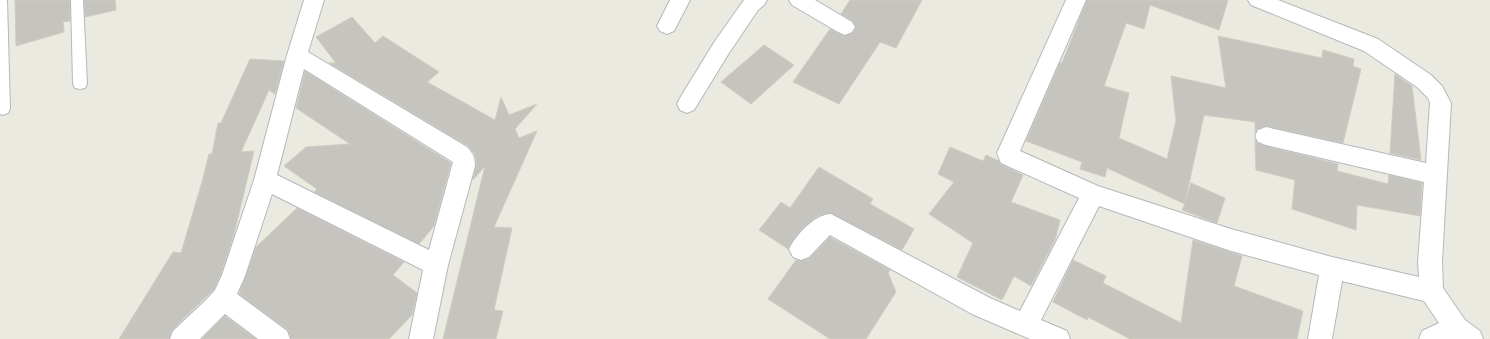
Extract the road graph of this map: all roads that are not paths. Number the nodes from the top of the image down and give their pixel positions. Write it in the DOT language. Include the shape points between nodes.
graph roads {
  1 [pos="1,0"];
  2 [pos="76,0"];
  3 [pos="314,0"];
  4 [pos="680,0"];
  5 [pos="757,0"];
  6 [pos="799,0"];
  7 [pos="1076,0"];
  8 [pos="1258,0"];
  9 [pos="667,26"];
  10 [pos="845,27"];
  11 [pos="297,55"];
  12 [pos="80,84"];
  13 [pos="687,104"];
  14 [pos="3,108"];
  15 [pos="1266,136"];
  16 [pos="1436,176"];
  17 [pos="266,180"];
  18 [pos="1093,194"];
  19 [pos="801,249"];
  20 [pos="436,265"];
  21 [pos="1332,268"];
  22 [pos="1431,291"];
  23 [pos="223,298"];
  24 [pos="1025,325"];
  25 [pos="1463,333"];
  26 [pos="182,339"];
  27 [pos="278,339"];
  28 [pos="421,339"];
  29 [pos="1058,339"];
  30 [pos="1320,339"];
  31 [pos="1431,339"];
  1 -- 14 [label="lane"];
  2 -- 12 [label="lane"];
  3 -- 11 [label="street"];
  4 -- 9 [label="street"];
  5 -- 13 [label="street" via="722,46"];
  6 -- 10 [label="street"];
  7 -- 18 [label="street" via="1008,153 1011,157"];
  8 -- 16 [label="street" via="1371,45 1428,85 1441,103"];
  11 -- 17 [label="street"];
  11 -- 20 [label="street" via="464,159"];
  15 -- 16 [label="street"];
  16 -- 22 [label="street" via="1430,262"];
  17 -- 20 [label="street"];
  17 -- 23 [label="street"];
  18 -- 21 [label="street" via="1232,240"];
  18 -- 24 [label="street"];
  19 -- 24 [label="street" via="825,224 831,224 981,306"];
  20 -- 28 [label="street"];
  21 -- 22 [label="street"];
  21 -- 30 [label="street"];
  22 -- 25 [label="street"];
  23 -- 26 [label="street"];
  23 -- 27 [label="street"];
  24 -- 29 [label="street"];
  25 -- 31 [label="street"];
}
